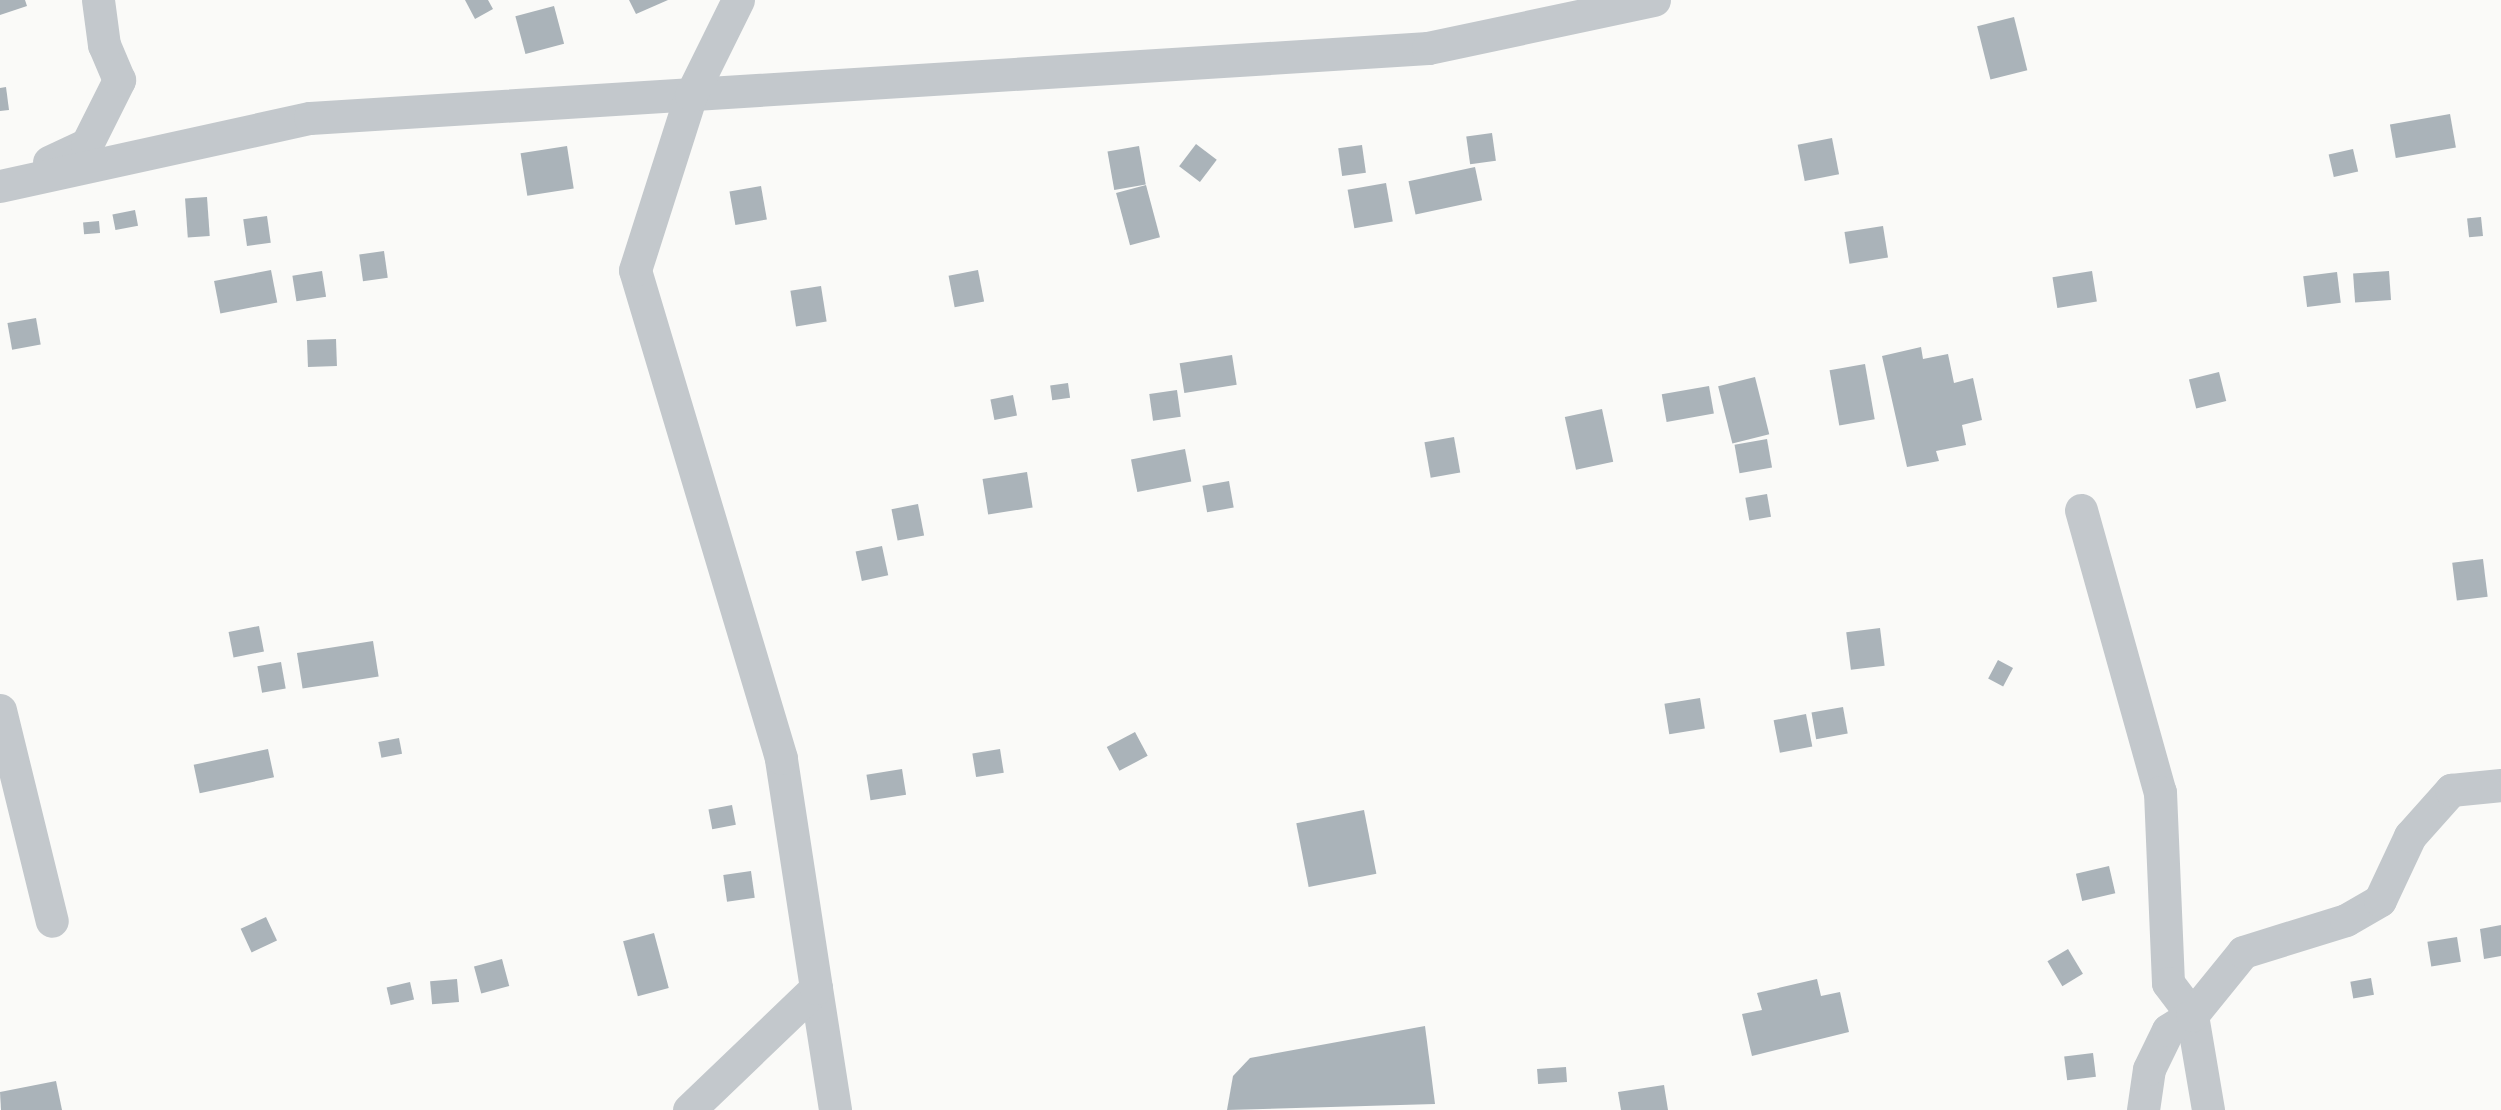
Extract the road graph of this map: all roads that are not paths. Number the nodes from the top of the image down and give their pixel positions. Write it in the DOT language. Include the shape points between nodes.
graph roads {
  1 [pos="98,0"];
  2 [pos="738,0"];
  3 [pos="1654,0"];
  4 [pos="691,95"];
  5 [pos="0,185"];
  6 [pos="2081,510"];
  7 [pos="0,710"];
  8 [pos="2501,785"];
  9 [pos="52,921"];
  10 [pos="816,988"];
  11 [pos="2192,1015"];
  12 [pos="690,1110"];
  13 [pos="835,1110"];
  14 [pos="2143,1110"];
  15 [pos="2208,1110"];
  1 -- 5 [label="street" via="104,45 119,80 87,144"];
  2 -- 4 [label="street"];
  3 -- 4 [label="street" via="1428,48"];
  4 -- 5 [label="street" via="310,118"];
  4 -- 10 [label="street" via="635,270 781,758"];
  6 -- 11 [label="street" via="2160,792 2168,983"];
  7 -- 9 [label="street"];
  8 -- 11 [label="street" via="2451,790 2410,836 2380,900 2346,920 2243,952"];
  10 -- 12 [label="street"];
  10 -- 13 [label="street"];
  11 -- 14 [label="street" via="2168,1030 2149,1069"];
  11 -- 15 [label="street"];
}
